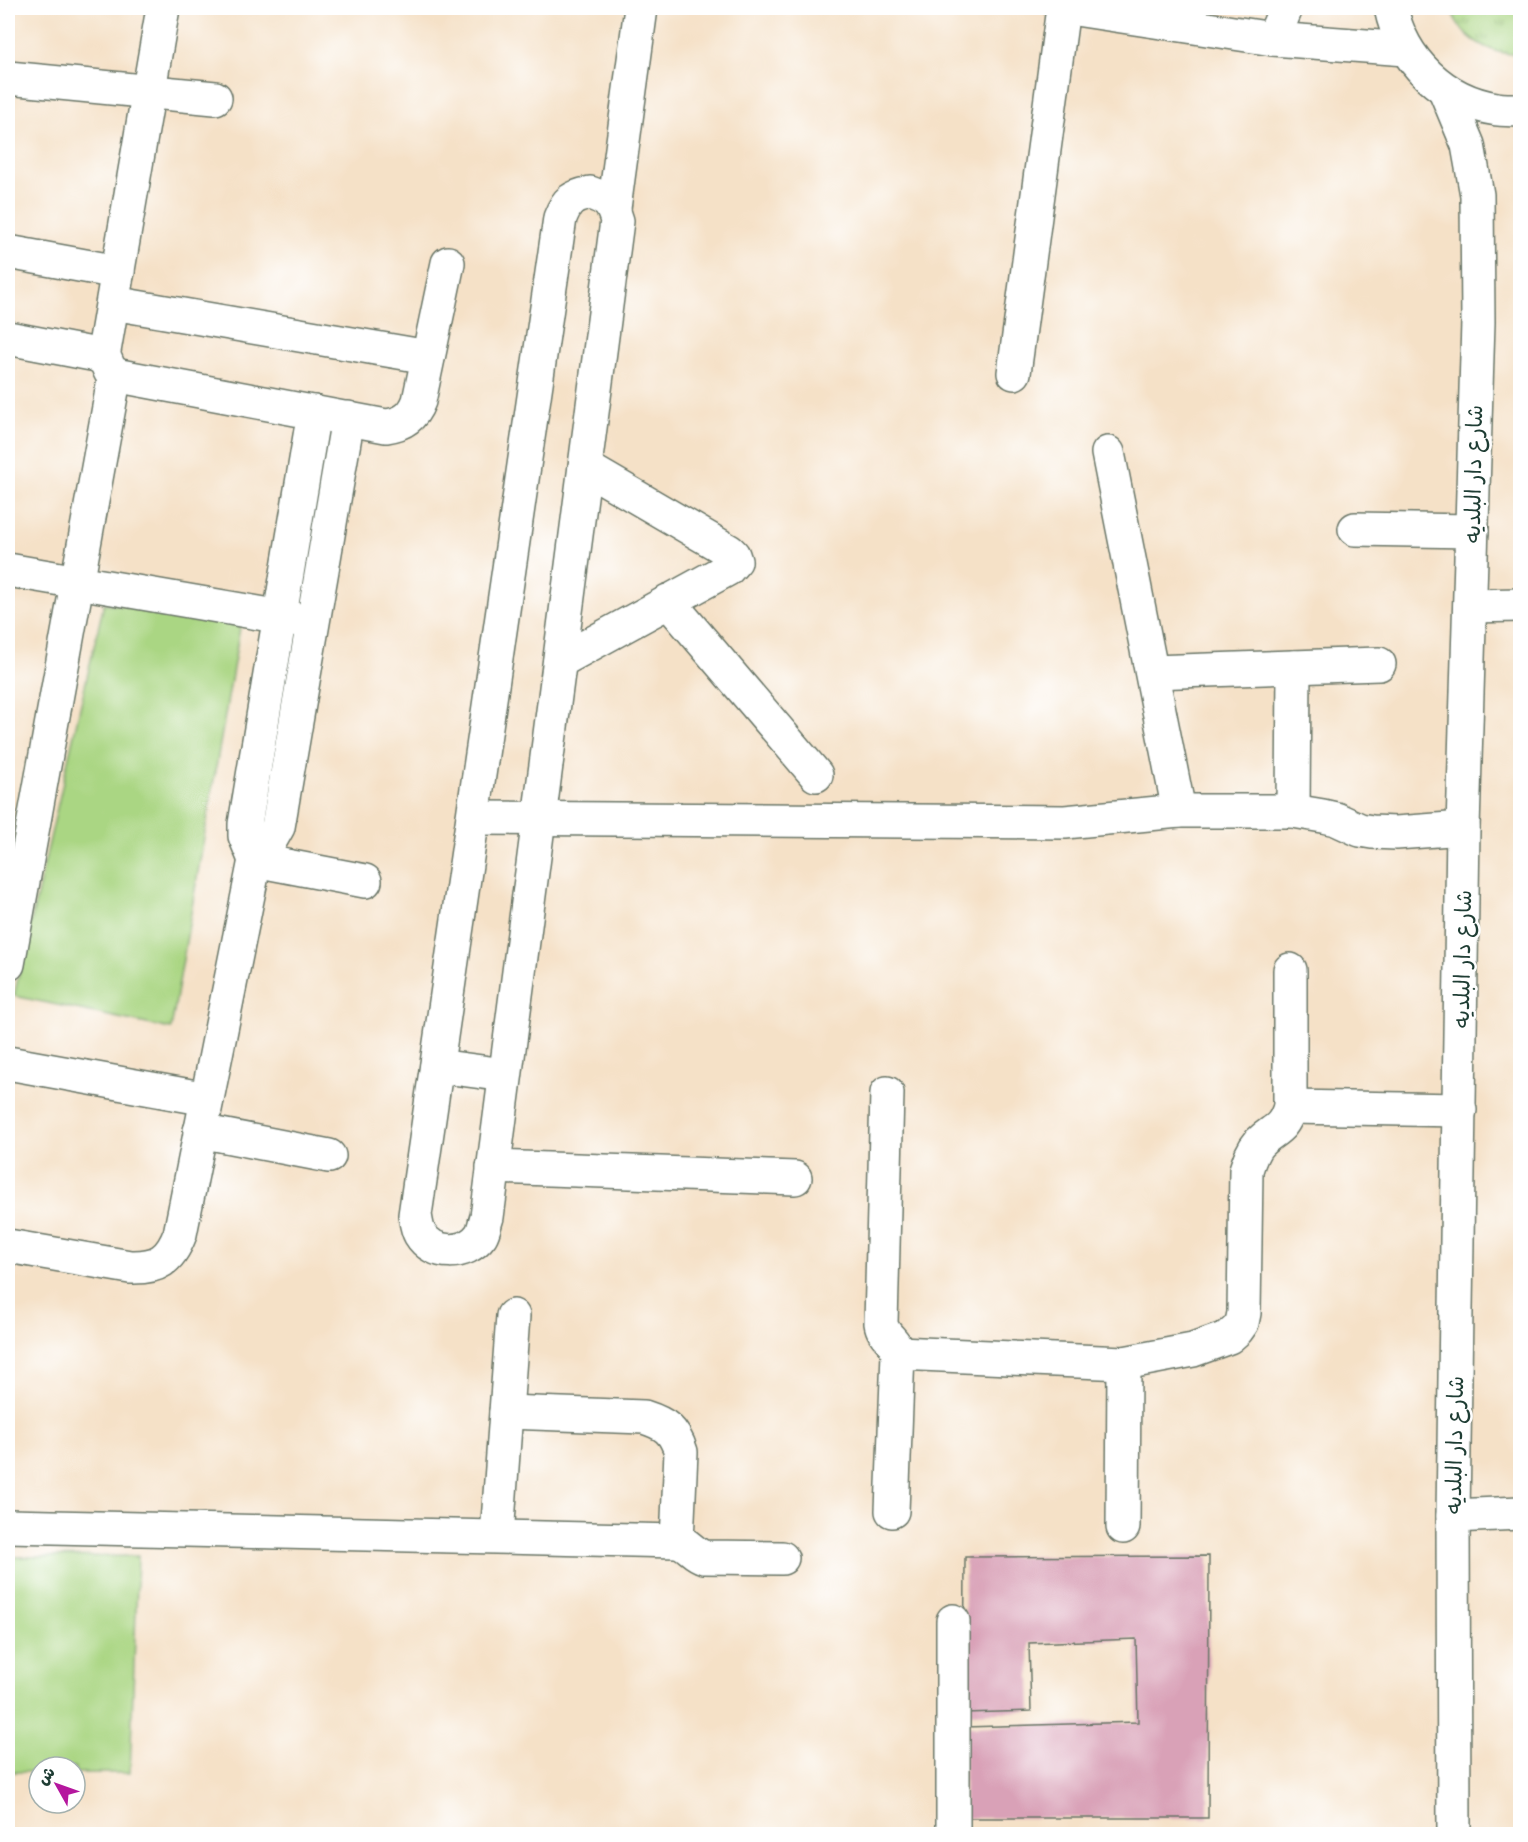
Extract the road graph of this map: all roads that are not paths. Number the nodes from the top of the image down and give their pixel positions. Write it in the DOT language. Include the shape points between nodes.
graph roads {
  1 [pos="163,8"];
  2 [pos="641,8"];
  3 [pos="1063,8"];
  4 [pos="1069,8"];
  5 [pos="1286,8"];
  6 [pos="1391,8"];
  7 [pos="1273,39"];
  8 [pos="1406,49"];
  9 [pos="8,78"];
  10 [pos="1445,90"];
  11 [pos="148,92"];
  12 [pos="215,98"];
  13 [pos="1521,110"];
  14 [pos="614,208"];
  15 [pos="8,252"];
  16 [pos="448,263"];
  17 [pos="115,287"];
  18 [pos="8,338"];
  19 [pos="428,357"];
  20 [pos="109,366"];
  21 [pos="1014,373"];
  22 [pos="314,412"];
  23 [pos="348,418"];
  24 [pos="1108,453"];
  25 [pos="585,467"];
  26 [pos="1355,529"];
  27 [pos="1472,531"];
  28 [pos="8,570"];
  29 [pos="78,583"];
  30 [pos="668,601"];
  31 [pos="1521,605"];
  32 [pos="1470,606"];
  33 [pos="279,617"];
  34 [pos="312,623"];
  35 [pos="560,661"];
  36 [pos="1379,664"];
  37 [pos="1294,667"];
  38 [pos="1152,672"];
  39 [pos="816,775"];
  40 [pos="1179,811"];
  41 [pos="1293,811"];
  42 [pos="473,818"];
  43 [pos="539,819"];
  44 [pos="1463,828"];
  45 [pos="20,830"];
  46 [pos="255,860"];
  47 [pos="365,881"];
  48 [pos="8,964"];
  49 [pos="1290,970"];
  50 [pos="8,1063"];
  51 [pos="437,1066"];
  52 [pos="505,1075"];
  53 [pos="887,1093"];
  54 [pos="1290,1107"];
  55 [pos="1460,1110"];
  56 [pos="204,1115"];
  57 [pos="329,1156"];
  58 [pos="493,1167"];
  59 [pos="795,1178"];
  60 [pos="8,1246"];
  61 [pos="513,1316"];
  62 [pos="898,1353"];
  63 [pos="1124,1363"];
  64 [pos="506,1412"];
  65 [pos="892,1511"];
  66 [pos="1521,1513"];
  67 [pos="1453,1516"];
  68 [pos="8,1526"];
  69 [pos="1123,1527"];
  70 [pos="497,1536"];
  71 [pos="677,1541"];
  72 [pos="782,1558"];
  73 [pos="953,1621"];
  74 [pos="952,1834"];
  75 [pos="1454,1834"];
  1 -- 11 [label="street"];
  2 -- 14 [label="street"];
  3 -- 21 [label="street"];
  4 -- 7 [label="street"];
  5 -- 7 [label="street"];
  6 -- 8 [label="street"];
  7 -- 8 [label="street"];
  8 -- 10 [label="street"];
  9 -- 11 [label="street"];
  10 -- 13 [label="street" via="1498,110"];
  10 -- 27 [label="street, شارع دار البلديه" via="1468,145 1477,195"];
  11 -- 12 [label="street"];
  11 -- 17 [label="street"];
  14 -- 25 [label="street" via="617,221"];
  14 -- 42 [label="street" via="604,198 590,193 576,196 565,205 560,218"];
  15 -- 17 [label="street"];
  16 -- 19 [label="street"];
  17 -- 19 [label="street"];
  17 -- 20 [label="street"];
  18 -- 20 [label="street"];
  19 -- 23 [label="street" via="419,401 407,420 386,426"];
  20 -- 22 [label="street"];
  20 -- 29 [label="street"];
  22 -- 23 [label="street"];
  22 -- 33 [label="street"];
  23 -- 34 [label="street"];
  24 -- 38 [label="street"];
  25 -- 30 [label="street" via="733,555 735,561 728,569"];
  25 -- 35 [label="street"];
  26 -- 27 [label="street"];
  27 -- 32 [label="street, شارع دار البلديه"];
  28 -- 29 [label="street"];
  29 -- 33 [label="street"];
  29 -- 45 [label="street"];
  30 -- 35 [label="street"];
  30 -- 39 [label="street"];
  31 -- 32 [label="street"];
  32 -- 44 [label="street, شارع دار البلديه"];
  33 -- 34 [label="street"];
  33 -- 46 [label="street" via="244,824"];
  34 -- 46 [label="street" via="278,827"];
  35 -- 43 [label="street"];
  36 -- 37 [label="street"];
  37 -- 38 [label="street"];
  37 -- 41 [label="street"];
  38 -- 40 [label="street"];
  40 -- 41 [label="street"];
  40 -- 43 [label="street" via="1065,822"];
  41 -- 44 [label="street" via="1336,819 1372,832"];
  42 -- 43 [label="street"];
  42 -- 51 [label="street"];
  43 -- 52 [label="street"];
  44 -- 55 [label="street, شارع دار البلديه"];
  45 -- 48 [label="street"];
  46 -- 47 [label="street"];
  46 -- 56 [label="street"];
  49 -- 54 [label="street"];
  50 -- 56 [label="street"];
  51 -- 52 [label="street"];
  51 -- 58 [label="street" via="415,1215 419,1233 432,1247 450,1251 468,1247 482,1234"];
  52 -- 58 [label="street"];
  53 -- 62 [label="street" via="881,1323"];
  54 -- 55 [label="street"];
  54 -- 63 [label="street" via="1279,1128 1258,1144 1246,1170 1242,1323 1229,1337 1193,1350"];
  55 -- 67 [label="street, شارع دار البلديه"];
  56 -- 57 [label="street"];
  56 -- 60 [label="street" via="180,1233 174,1249 162,1261 147,1267 130,1267"];
  58 -- 59 [label="street"];
  61 -- 64 [label="street"];
  62 -- 63 [label="street"];
  62 -- 65 [label="street"];
  63 -- 69 [label="street"];
  64 -- 70 [label="street"];
  64 -- 71 [label="street" via="644,1417 669,1428 681,1452"];
  66 -- 67 [label="street"];
  67 -- 75 [label="street, شارع دار البلديه"];
  68 -- 70 [label="street"];
  70 -- 71 [label="street"];
  71 -- 72 [label="street" via="704,1557"];
  73 -- 74 [label="street"];
}
